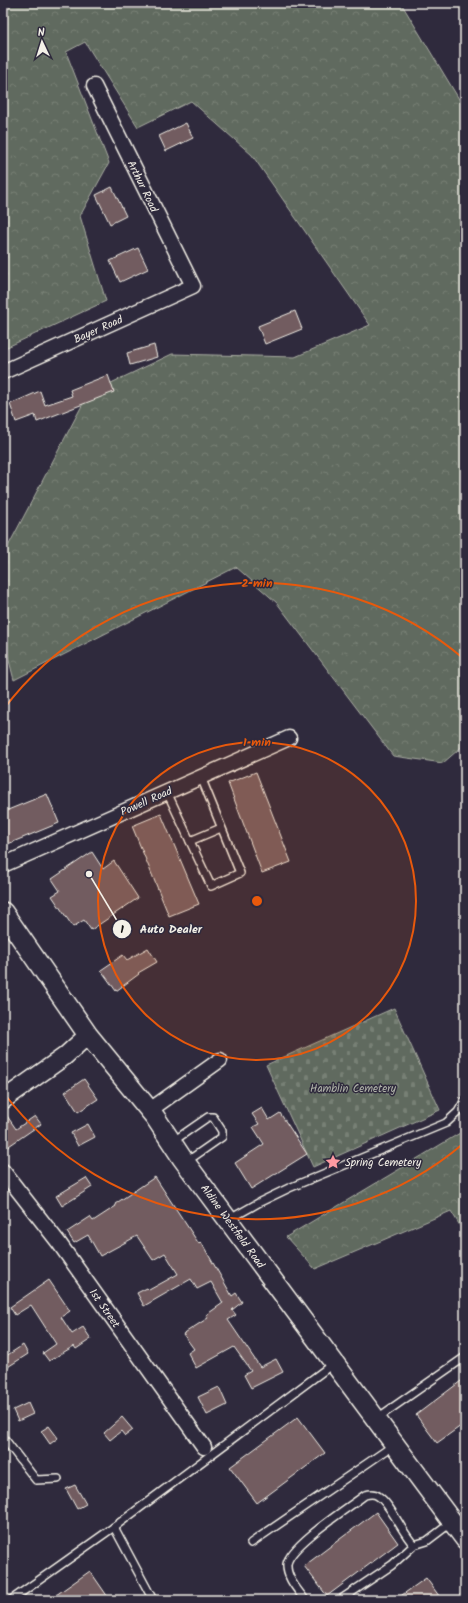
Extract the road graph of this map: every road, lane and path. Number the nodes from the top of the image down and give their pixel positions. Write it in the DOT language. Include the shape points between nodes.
graph roads {
  1 [pos="94,86"];
  2 [pos="193,286"];
  3 [pos="3,372"];
  4 [pos="289,738"];
  5 [pos="201,777"];
  6 [pos="167,792"];
  7 [pos="221,828"];
  8 [pos="190,841"];
  9 [pos="3,864"];
  10 [pos="3,912"];
  11 [pos="88,1035"];
  12 [pos="220,1060"];
  13 [pos="3,1090"];
  14 [pos="3,1100"];
  15 [pos="465,1100"];
  16 [pos="150,1110"];
  17 [pos="172,1142"];
  18 [pos="186,1162"];
  19 [pos="3,1171"];
  20 [pos="228,1220"];
  21 [pos="465,1356"];
  22 [pos="334,1363"];
  23 [pos="376,1419"];
  24 [pos="3,1437"];
  25 [pos="394,1444"];
  26 [pos="204,1448"];
  27 [pos="58,1479"];
  28 [pos="452,1522"];
  29 [pos="114,1527"];
  30 [pos="465,1539"];
  31 [pos="251,1543"];
  32 [pos="414,1546"];
  33 [pos="11,1600"];
  34 [pos="153,1600"];
  35 [pos="305,1600"];
  36 [pos="340,1600"];
  1 -- 2 [label="street, Arthur Road"];
  2 -- 3 [label="street, Bayer Road"];
  4 -- 5 [label="street, Powell Road"];
  5 -- 6 [label="street, Powell Road"];
  5 -- 7 [label="lane"];
  6 -- 8 [label="lane"];
  6 -- 9 [label="street, Powell Road"];
  7 -- 8 [label="lane"];
  7 -- 8 [label="lane" via="240,873 210,886"];
  10 -- 11 [label="main road, Aldine Westfield Road"];
  11 -- 13 [label="street" via="61,1049"];
  11 -- 14 [label="street" via="65,1056"];
  11 -- 16 [label="main road, Aldine Westfield Road"];
  12 -- 16 [label="street"];
  15 -- 20 [label="lane" via="458,1112 446,1123 289,1188"];
  16 -- 17 [label="main road, Aldine Westfield Road"];
  17 -- 18 [label="main road, Aldine Westfield Road"];
  17 -- 18 [label="lane" via="208,1117 213,1117 222,1131 222,1137"];
  18 -- 20 [label="main road, Aldine Westfield Road"];
  19 -- 26 [label="street, 1st Street" via="58,1242"];
  20 -- 22 [label="main road, Aldine Westfield Road"];
  21 -- 23 [label="lane"];
  22 -- 23 [label="main road, Aldine Westfield Road"];
  22 -- 29 [label="lane"];
  23 -- 25 [label="main road, Aldine Westfield Road"];
  24 -- 27 [label="lane" via="36,1480"];
  25 -- 28 [label="main road, Aldine Westfield Road"];
  25 -- 31 [label="lane"];
  28 -- 30 [label="main road, Aldine Westfield Road"];
  28 -- 32 [label="lane" via="427,1541"];
  29 -- 33 [label="lane"];
  29 -- 34 [label="lane"];
  32 -- 35 [label="lane" via="385,1503 378,1496 365,1495 314,1533 290,1556 288,1574"];
  32 -- 36 [label="lane" via="392,1565"];
}
